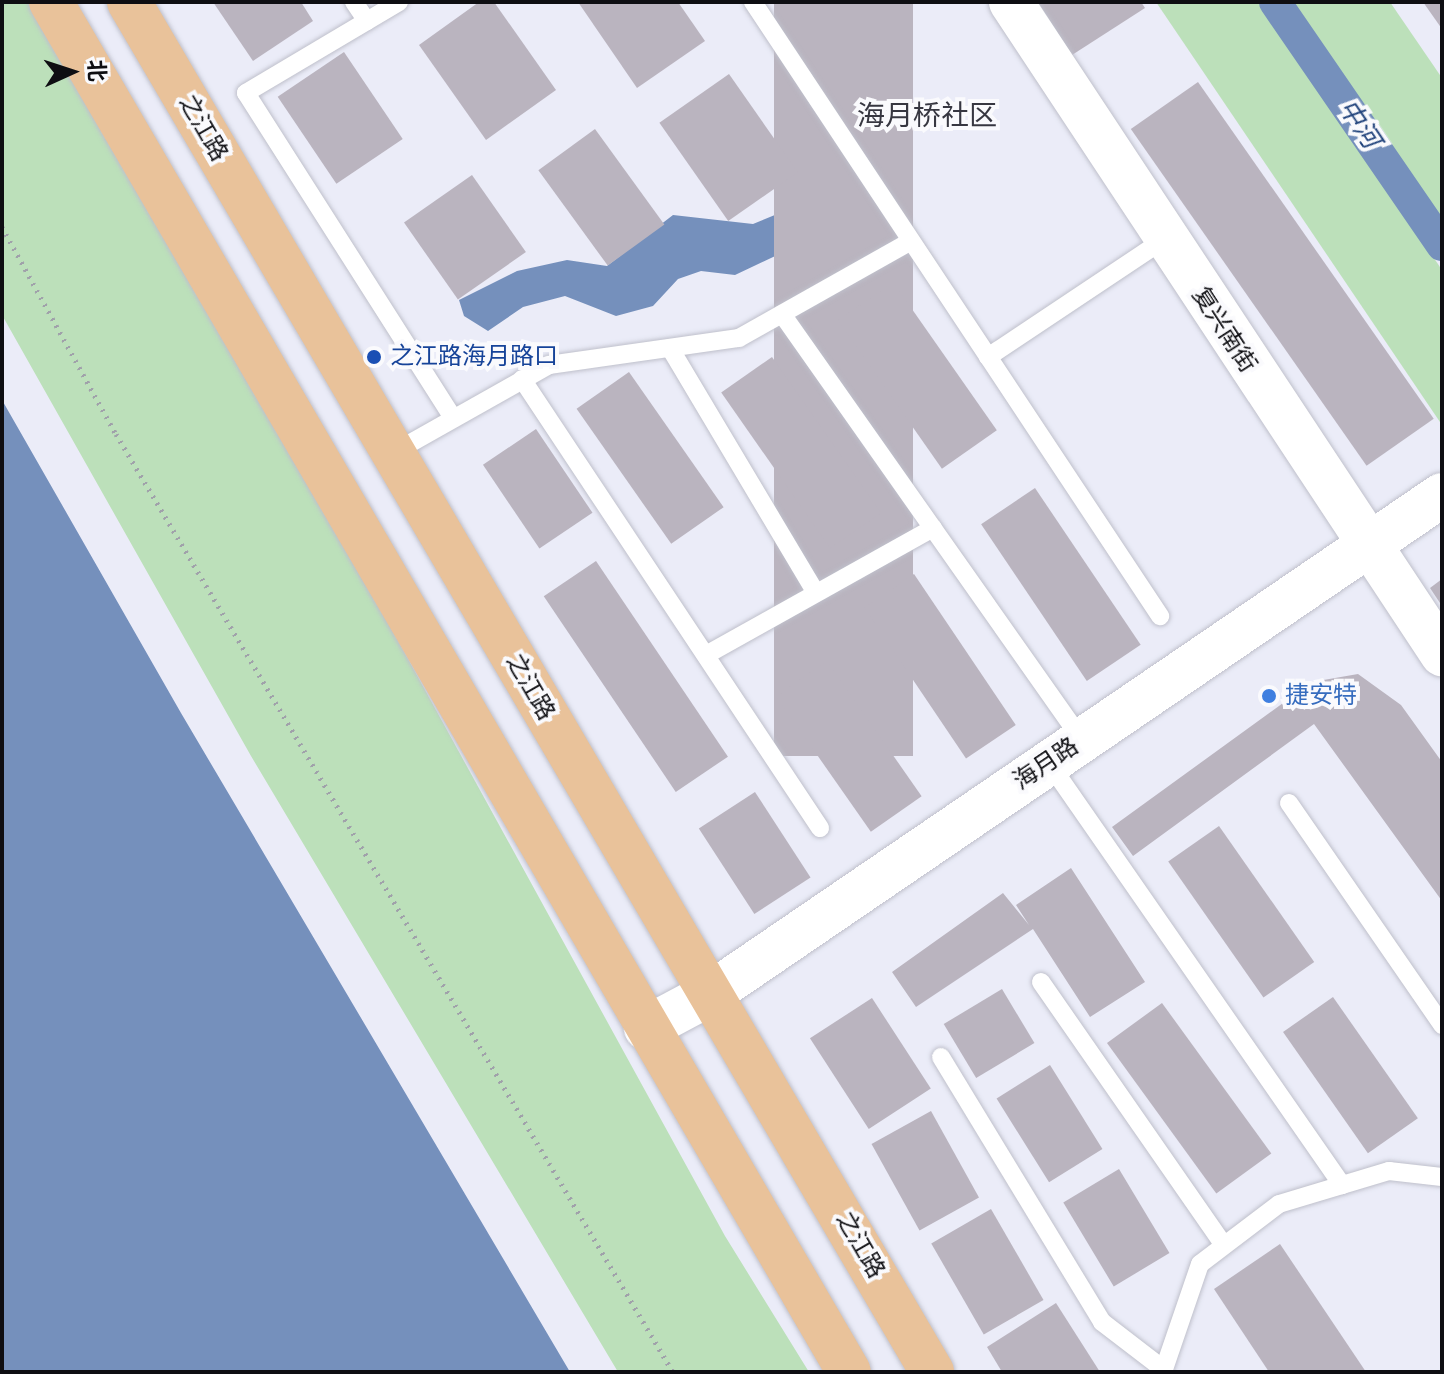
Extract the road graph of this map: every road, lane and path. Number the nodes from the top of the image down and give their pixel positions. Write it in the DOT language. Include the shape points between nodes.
graph roads {
  1 [pos="51,2"];
  2 [pos="129,2"];
  3 [pos="354,2"];
  4 [pos="399,2"];
  5 [pos="753,2"];
  6 [pos="1011,2"];
  7 [pos="367,21"];
  8 [pos="2,227"];
  9 [pos="1165,239"];
  10 [pos="911,241"];
  11 [pos="782,314"];
  12 [pos="670,348"];
  13 [pos="988,357"];
  14 [pos="522,379"];
  15 [pos="451,415"];
  16 [pos="393,453"];
  17 [pos="1442,495"];
  18 [pos="933,528"];
  19 [pos="1365,546"];
  20 [pos="816,593"];
  21 [pos="1160,616"];
  22 [pos="1442,654"];
  23 [pos="706,655"];
  24 [pos="1065,751"];
  25 [pos="1289,803"];
  26 [pos="820,828"];
  27 [pos="1041,982"];
  28 [pos="710,994"];
  29 [pos="1442,1025"];
  30 [pos="646,1028"];
  31 [pos="941,1057"];
  32 [pos="1442,1177"];
  33 [pos="1342,1185"];
  34 [pos="1224,1245"];
  35 [pos="1163,1371"];
  36 [pos="673,1372"];
  37 [pos="849,1372"];
  38 [pos="932,1372"];
  1 -- 30 [label="main road"];
  2 -- 16 [label="main road, 之江路"];
  3 -- 7 [label="lane"];
  4 -- 7 [label="lane"];
  5 -- 10 [label="lane"];
  6 -- 9 [label="street, 复兴南街"];
  7 -- 15 [label="lane" via="246,93"];
  8 -- 36 [label="path" via="116,434"];
  9 -- 13 [label="lane"];
  9 -- 19 [label="street, 复兴南街"];
  10 -- 11 [label="lane"];
  10 -- 13 [label="lane"];
  11 -- 12 [label="lane" via="739,338"];
  11 -- 18 [label="lane"];
  12 -- 14 [label="lane" via="549,365"];
  12 -- 20 [label="lane"];
  13 -- 21 [label="lane"];
  14 -- 15 [label="lane"];
  14 -- 23 [label="lane"];
  15 -- 16 [label="lane"];
  16 -- 28 [label="main road, 之江路"];
  17 -- 19 [label="street, 海月路"];
  18 -- 20 [label="lane"];
  18 -- 24 [label="lane"];
  19 -- 22 [label="street, 复兴南街"];
  19 -- 24 [label="street, 海月路"];
  20 -- 23 [label="lane"];
  23 -- 26 [label="lane"];
  24 -- 28 [label="street, 海月路"];
  24 -- 33 [label="lane"];
  25 -- 29 [label="lane"];
  27 -- 34 [label="lane"];
  28 -- 30 [label="street, 海月路"];
  28 -- 38 [label="main road, 之江路"];
  30 -- 37 [label="main road"];
  31 -- 35 [label="lane" via="1102,1322"];
  32 -- 33 [label="lane" via="1389,1171"];
  33 -- 34 [label="lane" via="1279,1204"];
  34 -- 35 [label="lane" via="1200,1264"];
}
